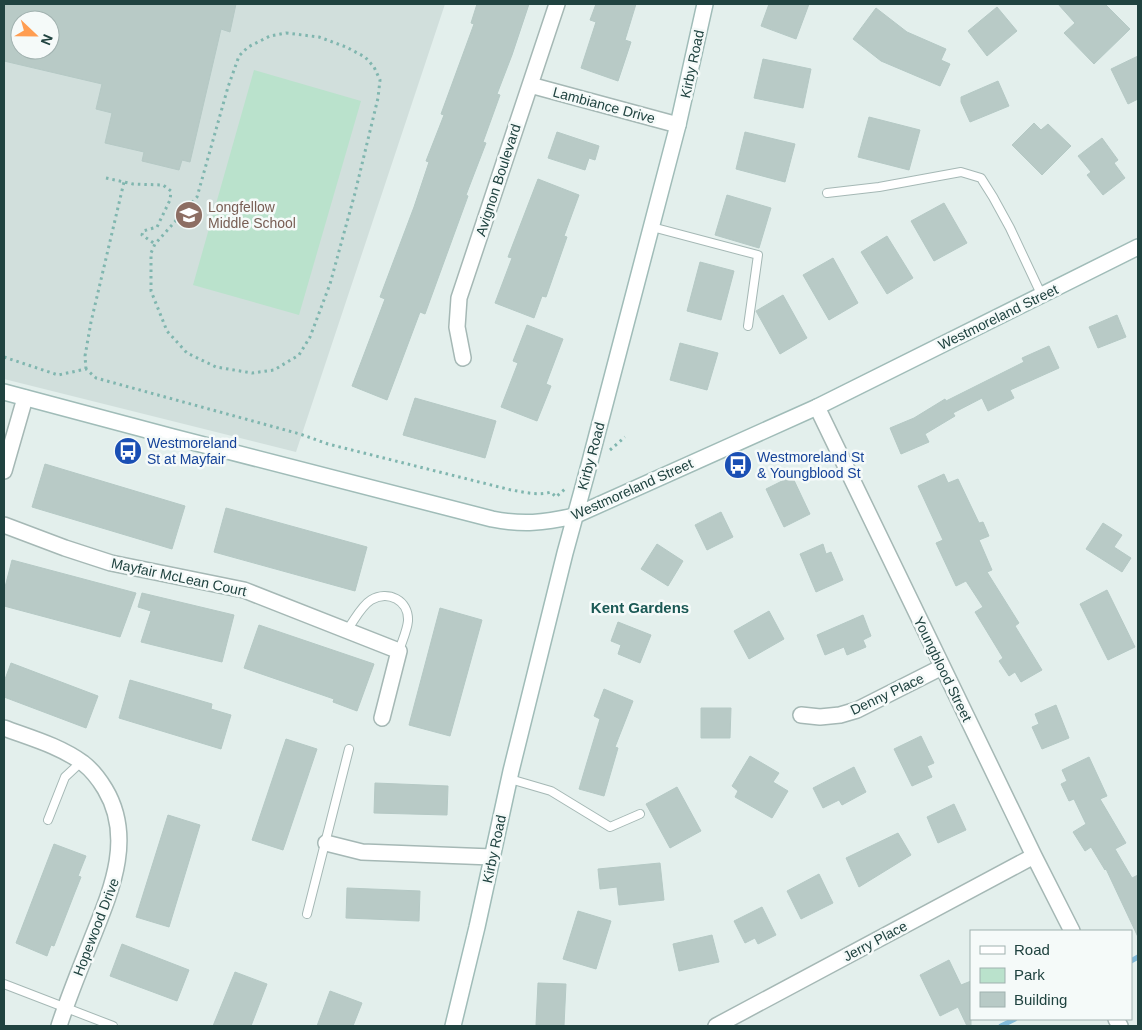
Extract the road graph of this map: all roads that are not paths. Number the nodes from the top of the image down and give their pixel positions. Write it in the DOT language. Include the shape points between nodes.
graph roads {
  1 [pos="557,4"];
  2 [pos="705,4"];
  3 [pos="530,85"];
  4 [pos="678,125"];
  5 [pos="827,193"];
  6 [pos="652,227"];
  7 [pos="1138,247"];
  8 [pos="1042,296"];
  9 [pos="748,326"];
  10 [pos="463,358"];
  11 [pos="4,392"];
  12 [pos="25,398"];
  13 [pos="817,407"];
  14 [pos="4,471"];
  15 [pos="574,516"];
  16 [pos="4,525"];
  17 [pos="347,630"];
  18 [pos="399,651"];
  19 [pos="942,667"];
  20 [pos="801,715"];
  21 [pos="382,718"];
  22 [pos="4,728"];
  23 [pos="349,749"];
  24 [pos="81,762"];
  25 [pos="510,779"];
  26 [pos="640,814"];
  27 [pos="48,820"];
  28 [pos="326,842"];
  29 [pos="1034,856"];
  30 [pos="492,858"];
  31 [pos="307,914"];
  32 [pos="1071,930"];
  33 [pos="4,984"];
  34 [pos="65,1008"];
  35 [pos="58,1026"];
  36 [pos="113,1026"];
  37 [pos="453,1026"];
  38 [pos="716,1026"];
  1 -- 3 [label="street, Avignon Boulevard"];
  2 -- 4 [label="street, Kirby Road"];
  3 -- 4 [label="street, Lambiance Drive"];
  3 -- 10 [label="street, Avignon Boulevard" via="459,298 457,327"];
  4 -- 6 [label="street, Kirby Road"];
  5 -- 8 [label="lane" via="879,188 961,172 980,178 1010,228"];
  6 -- 9 [label="lane" via="758,255"];
  6 -- 15 [label="street, Kirby Road"];
  7 -- 8 [label="street, Westmoreland Street"];
  8 -- 13 [label="street, Westmoreland Street"];
  11 -- 12 [label="street, Westmoreland Street"];
  12 -- 14 [label="street"];
  12 -- 15 [label="street, Westmoreland Street" via="492,519 527,524"];
  13 -- 15 [label="street, Westmoreland Street"];
  13 -- 19 [label="street, Youngblood Street"];
  15 -- 25 [label="street, Kirby Road"];
  16 -- 17 [label="street, Mayfair McLean Court" via="111,562 250,592"];
  17 -- 18 [label="street, Mayfair McLean Court"];
  17 -- 18 [label="lane" via="370,600 391,595 401,601 408,619"];
  18 -- 21 [label="street"];
  19 -- 20 [label="street, Denny Place" via="857,710 820,717"];
  19 -- 29 [label="street, Youngblood Street"];
  22 -- 24 [label="street, Hopewood Drive" via="54,746"];
  23 -- 28 [label="lane"];
  24 -- 27 [label="lane" via="65,777"];
  24 -- 34 [label="street, Hopewood Drive" via="96,775 110,799 117,819 119,849 110,894"];
  25 -- 26 [label="lane" via="551,791 610,827"];
  25 -- 30 [label="street, Kirby Road"];
  28 -- 30 [label="street" via="362,852"];
  28 -- 31 [label="lane"];
  29 -- 32 [label="street, Youngblood Street"];
  29 -- 38 [label="street, Jerry Place"];
  30 -- 37 [label="street, Kirby Road"];
  33 -- 34 [label="lane"];
  34 -- 35 [label="street, Hopewood Drive"];
  34 -- 36 [label="lane"];
}
